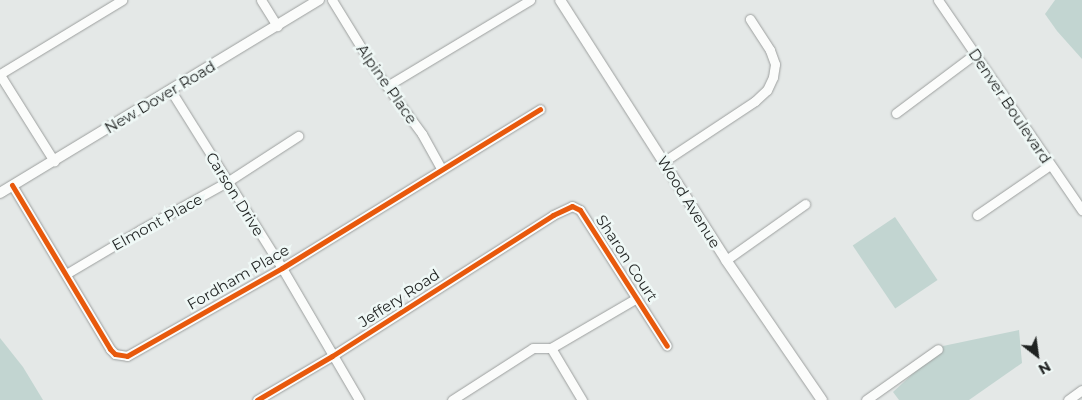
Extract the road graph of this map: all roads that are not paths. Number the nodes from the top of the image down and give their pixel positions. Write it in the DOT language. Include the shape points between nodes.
graph roads {
  1 [pos="122,0"];
  2 [pos="261,0"];
  3 [pos="319,0"];
  4 [pos="332,0"];
  5 [pos="530,0"];
  6 [pos="560,0"];
  7 [pos="938,0"];
  8 [pos="750,19"];
  9 [pos="278,26"];
  10 [pos="975,54"];
  11 [pos="0,75"];
  12 [pos="387,86"];
  13 [pos="171,91"];
  14 [pos="540,109"];
  15 [pos="896,112"];
  16 [pos="298,136"];
  17 [pos="54,161"];
  18 [pos="663,162"];
  19 [pos="1050,165"];
  20 [pos="441,168"];
  21 [pos="227,182"];
  22 [pos="12,185"];
  23 [pos="0,193"];
  24 [pos="804,204"];
  25 [pos="1082,210"];
  26 [pos="553,215"];
  27 [pos="977,215"];
  28 [pos="726,260"];
  29 [pos="282,268"];
  30 [pos="66,274"];
  31 [pos="637,298"];
  32 [pos="667,346"];
  33 [pos="551,348"];
  34 [pos="938,349"];
  35 [pos="332,356"];
  36 [pos="1082,390"];
  37 [pos="257,400"];
  38 [pos="359,400"];
  39 [pos="452,400"];
  40 [pos="582,400"];
  41 [pos="822,400"];
  42 [pos="866,400"];
  43 [pos="1068,400"];
  1 -- 11 [label="street"];
  2 -- 9 [label="street"];
  3 -- 9 [label="street, New Dover Road"];
  4 -- 12 [label="street, Alpine Place"];
  5 -- 12 [label="street"];
  6 -- 18 [label="street, Wood Avenue"];
  7 -- 10 [label="street, Denver Boulevard"];
  8 -- 18 [label="street" via="770,50 774,64 767,90"];
  9 -- 13 [label="street, New Dover Road"];
  10 -- 15 [label="street"];
  10 -- 19 [label="street, Denver Boulevard"];
  11 -- 17 [label="street"];
  12 -- 20 [label="street, Alpine Place" via="422,134"];
  13 -- 17 [label="street, New Dover Road"];
  13 -- 21 [label="street, Carson Drive"];
  14 -- 20 [label="street, Fordham Place"];
  16 -- 21 [label="street, Elmont Place"];
  17 -- 22 [label="street, New Dover Road"];
  18 -- 28 [label="street, Wood Avenue"];
  19 -- 25 [label="street, Denver Boulevard"];
  19 -- 27 [label="street"];
  20 -- 29 [label="street, Fordham Place"];
  21 -- 29 [label="street, Carson Drive"];
  21 -- 30 [label="street, Elmont Place"];
  22 -- 23 [label="street, New Dover Road"];
  22 -- 30 [label="street, Fordham Place"];
  24 -- 28 [label="street"];
  26 -- 31 [label="street, Sharon Court" via="572,206 580,210"];
  26 -- 35 [label="street, Jeffery Road"];
  28 -- 41 [label="street, Wood Avenue"];
  29 -- 30 [label="street, Fordham Place" via="127,356 110,349"];
  29 -- 35 [label="street, Carson Drive"];
  31 -- 32 [label="street, Sharon Court"];
  31 -- 33 [label="street"];
  33 -- 39 [label="street" via="533,348"];
  33 -- 40 [label="street"];
  34 -- 42 [label="street"];
  35 -- 37 [label="street, Jeffery Road"];
  35 -- 38 [label="street, Carson Drive"];
  36 -- 43 [label="street"];
}
